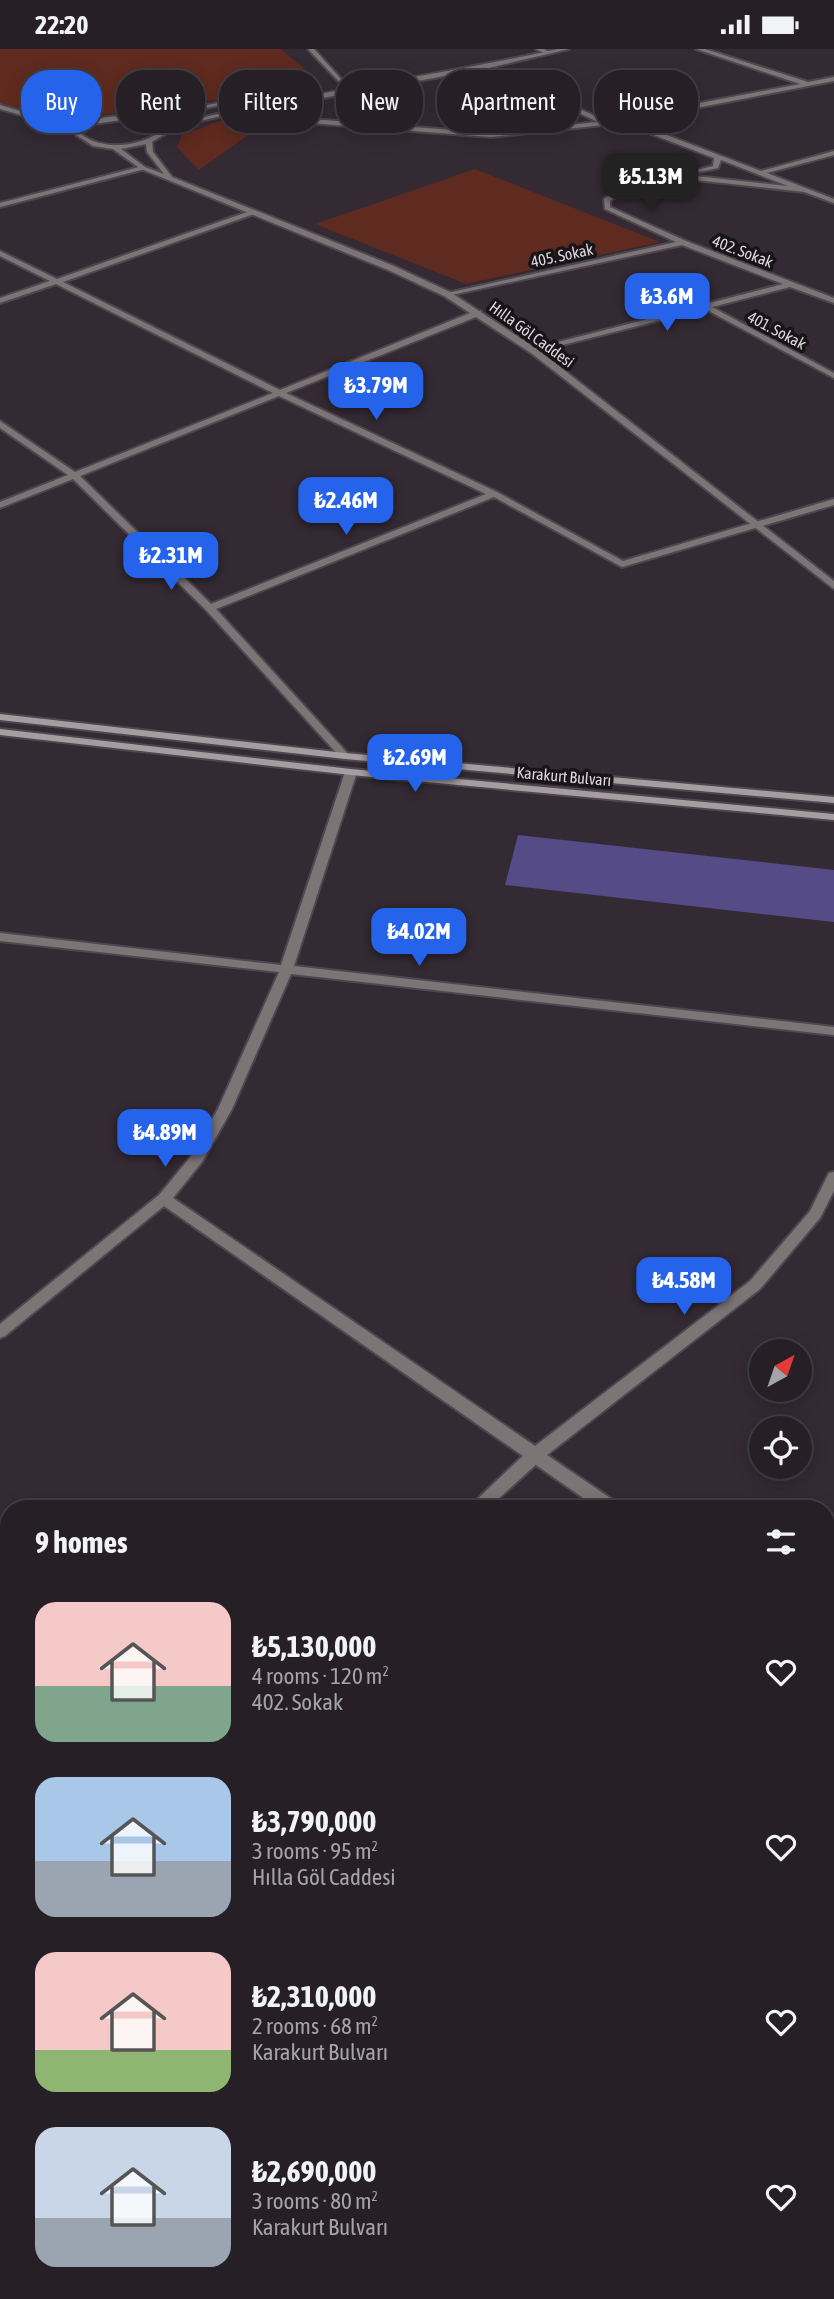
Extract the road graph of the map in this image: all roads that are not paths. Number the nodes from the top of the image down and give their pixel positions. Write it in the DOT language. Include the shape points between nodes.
graph roads {
  1 [pos="311,49"];
  2 [pos="539,49"];
  3 [pos="566,49"];
  4 [pos="699,49"];
  5 [pos="548,53"];
  6 [pos="484,67"];
  7 [pos="423,77"];
  8 [pos="336,79"];
  9 [pos="834,79"];
  10 [pos="810,85"];
  11 [pos="336,90"];
  12 [pos="0,107"];
  13 [pos="698,107"];
  14 [pos="205,108"];
  15 [pos="21,113"];
  16 [pos="594,118"];
  17 [pos="322,122"];
  18 [pos="594,124"];
  19 [pos="78,133"];
  20 [pos="160,133"];
  21 [pos="656,133"];
  22 [pos="149,141"];
  23 [pos="113,146"];
  24 [pos="834,153"];
  25 [pos="718,156"];
  26 [pos="143,168"];
  27 [pos="761,173"];
  28 [pos="668,174"];
  29 [pos="170,177"];
  30 [pos="805,190"];
  31 [pos="834,201"];
  32 [pos="0,205"];
  33 [pos="253,213"];
  34 [pos="683,243"];
  35 [pos="0,253"];
  36 [pos="58,281"];
  37 [pos="792,285"];
  38 [pos="447,294"];
  39 [pos="0,301"];
  40 [pos="834,301"];
  41 [pos="708,308"];
  42 [pos="478,313"];
  43 [pos="534,351"];
  44 [pos="834,376"];
  45 [pos="280,393"];
  46 [pos="0,424"];
  47 [pos="74,475"];
  48 [pos="494,494"];
  49 [pos="834,502"];
  50 [pos="0,505"];
  51 [pos="757,524"];
  52 [pos="834,586"];
  53 [pos="210,608"];
  54 [pos="0,717"];
  55 [pos="0,731"];
  56 [pos="345,756"];
  57 [pos="351,772"];
  58 [pos="834,800"];
  59 [pos="834,817"];
  60 [pos="0,937"];
  61 [pos="19,939"];
  62 [pos="0,949"];
  63 [pos="286,969"];
  64 [pos="834,1031"];
  65 [pos="834,1177"];
  66 [pos="164,1199"];
  67 [pos="0,1332"];
  68 [pos="535,1455"];
  69 [pos="485,1500"];
  70 [pos="600,1500"];
  1 -- 8 [label="street"];
  2 -- 5 [label="street"];
  3 -- 5 [label="street"];
  4 -- 10 [label="street"];
  5 -- 6 [label="street"];
  6 -- 7 [label="street"];
  6 -- 16 [label="street"];
  9 -- 10 [label="street"];
  10 -- 13 [label="street"];
  11 -- 14 [label="street"];
  12 -- 15 [label="street"];
  17 -- 18 [label="street" via="491,135"];
  19 -- 23 [label="street" via="89,142"];
  20 -- 22 [label="street"];
  21 -- 25 [label="street"];
  22 -- 23 [label="street"];
  22 -- 29 [label="street" via="150,152"];
  23 -- 26 [label="street, Hılla Göl Caddesi"];
  24 -- 27 [label="street"];
  25 -- 27 [label="street"];
  25 -- 28 [label="street" via="716,167 701,173"];
  26 -- 29 [label="street, Hılla Göl Caddesi"];
  26 -- 32 [label="street"];
  27 -- 30 [label="street"];
  28 -- 30 [label="street, 402. Sokak"];
  28 -- 34 [label="street, 402. Sokak" via="628,186 606,201 607,208"];
  29 -- 33 [label="street, Hılla Göl Caddesi"];
  30 -- 31 [label="street"];
  33 -- 36 [label="street"];
  33 -- 38 [label="street, Hılla Göl Caddesi"];
  34 -- 37 [label="street, 402. Sokak"];
  34 -- 38 [label="street, 405. Sokak"];
  35 -- 36 [label="street"];
  36 -- 39 [label="street"];
  36 -- 45 [label="street"];
  37 -- 40 [label="street, 402. Sokak"];
  37 -- 41 [label="street"];
  38 -- 42 [label="street, Hılla Göl Caddesi"];
  41 -- 43 [label="street"];
  41 -- 44 [label="street, 401. Sokak"];
  42 -- 43 [label="street, Hılla Göl Caddesi"];
  42 -- 45 [label="street"];
  43 -- 51 [label="street, Hılla Göl Caddesi"];
  45 -- 47 [label="street"];
  45 -- 48 [label="street"];
  46 -- 47 [label="street"];
  47 -- 50 [label="street"];
  47 -- 53 [label="street"];
  48 -- 51 [label="street" via="622,564"];
  48 -- 53 [label="street"];
  49 -- 51 [label="street"];
  51 -- 52 [label="street, Hılla Göl Caddesi"];
  53 -- 56 [label="street"];
  54 -- 56 [label="main road, Karakurt Bulvarı"];
  55 -- 57 [label="main road, Karakurt Bulvarı"];
  56 -- 58 [label="main road, Karakurt Bulvarı"];
  57 -- 59 [label="main road, Karakurt Bulvarı"];
  57 -- 63 [label="street"];
  60 -- 61 [label="street"];
  61 -- 62 [label="street"];
  61 -- 63 [label="street"];
  63 -- 64 [label="street"];
  63 -- 66 [label="street" via="225,1109 197,1158"];
  65 -- 68 [label="street" via="815,1214 755,1285"];
  66 -- 67 [label="street"];
  66 -- 68 [label="street"];
  68 -- 69 [label="street"];
  68 -- 70 [label="street"];
}
